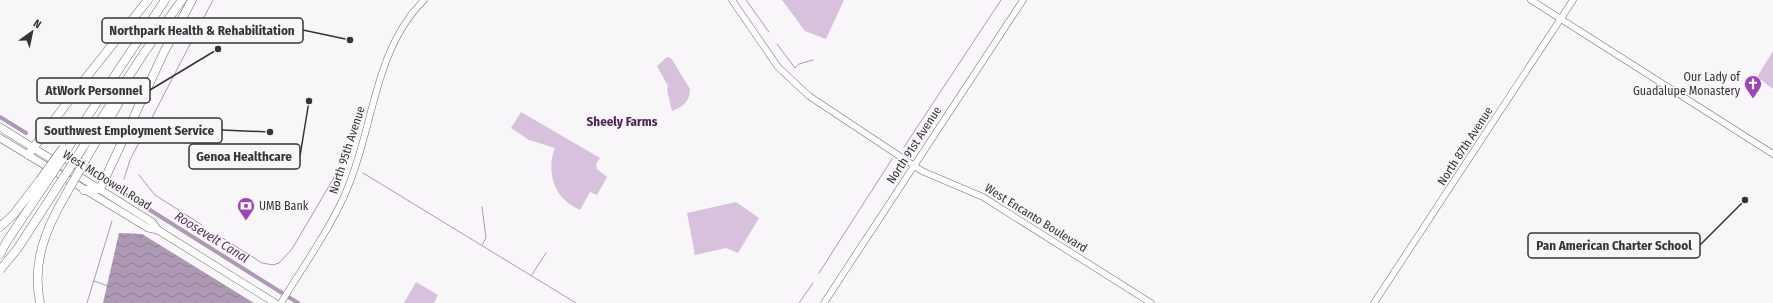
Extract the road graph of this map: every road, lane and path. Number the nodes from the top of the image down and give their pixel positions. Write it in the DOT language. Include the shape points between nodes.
graph roads {
  1 [pos="148,0"];
  2 [pos="165,0"];
  3 [pos="182,0"];
  4 [pos="192,0"];
  5 [pos="424,0"];
  6 [pos="732,0"];
  7 [pos="1023,0"];
  8 [pos="1531,0"];
  9 [pos="1573,0"];
  10 [pos="1561,19"];
  11 [pos="159,35"];
  12 [pos="0,127"];
  13 [pos="0,138"];
  14 [pos="33,147"];
  15 [pos="1773,154"];
  16 [pos="28,155"];
  17 [pos="914,166"];
  18 [pos="43,182"];
  19 [pos="99,188"];
  20 [pos="84,190"];
  21 [pos="0,227"];
  22 [pos="158,230"];
  23 [pos="0,254"];
  24 [pos="0,270"];
  25 [pos="282,300"];
  26 [pos="40,303"];
  27 [pos="275,303"];
  28 [pos="824,303"];
  29 [pos="1151,303"];
  30 [pos="1374,303"];
  1 -- 14 [label="highway"];
  2 -- 18 [label="highway, bridge"];
  3 -- 11 [label="highway"];
  4 -- 19 [label="highway"];
  5 -- 25 [label="street, North 95th Avenue" via="400,30 388,56 345,195"];
  6 -- 17 [label="street, West Encanto Boulevard" via="771,58 795,85"];
  7 -- 17 [label="street, North 91st Avenue"];
  8 -- 10 [label="street"];
  9 -- 10 [label="street, North 87th Avenue"];
  10 -- 15 [label="street"];
  10 -- 30 [label="street, North 87th Avenue"];
  11 -- 24 [label="highway, bridge" via="144,53 18,248"];
  11 -- 26 [label="highway, bridge" via="53,217 43,240 38,269"];
  12 -- 14 [label="main road, West McDowell Road"];
  13 -- 16 [label="main road, West McDowell Road"];
  14 -- 16 [label="highway"];
  14 -- 19 [label="main road, West McDowell Road"];
  16 -- 20 [label="main road, West McDowell Road"];
  17 -- 28 [label="street, North 91st Avenue"];
  17 -- 29 [label="street, West Encanto Boulevard" via="993,203"];
  18 -- 21 [label="highway"];
  18 -- 23 [label="highway"];
  19 -- 20 [label="highway"];
  19 -- 22 [label="main road, West McDowell Road" via="152,222"];
  20 -- 22 [label="main road, West McDowell Road" via="148,228"];
  22 -- 27 [label="main road, West McDowell Road"];
}
